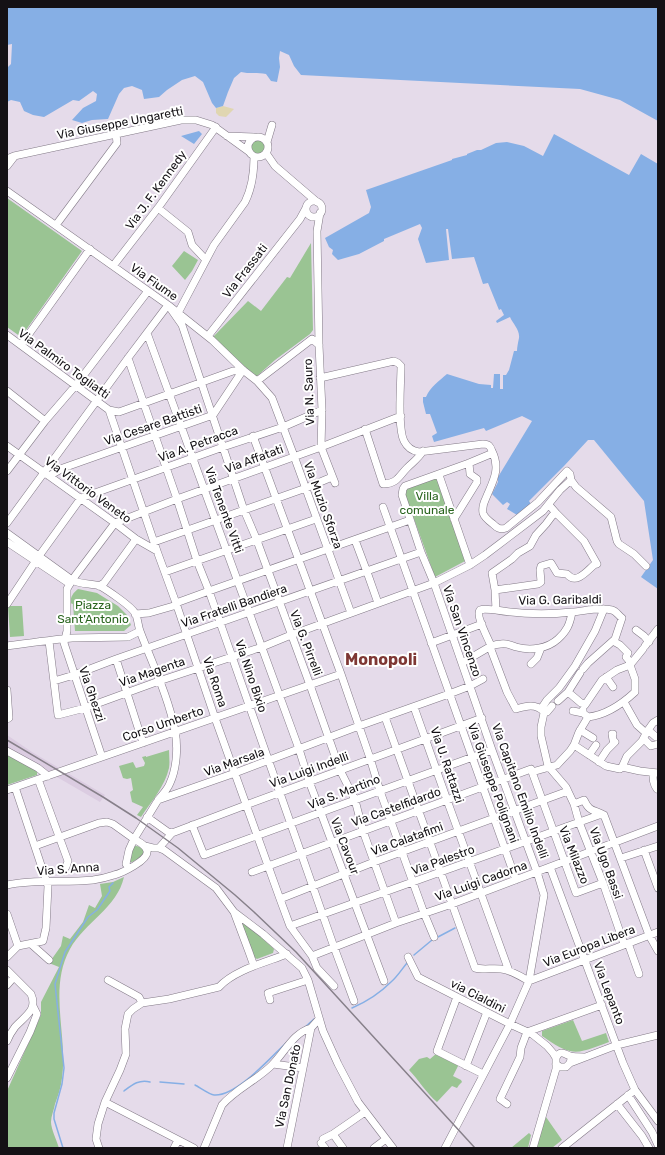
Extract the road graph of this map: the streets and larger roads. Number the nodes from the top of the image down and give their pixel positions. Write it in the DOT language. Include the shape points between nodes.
graph roads {
  1 [pos="272,125"];
  2 [pos="216,127"];
  3 [pos="116,134"];
  4 [pos="227,136"];
  5 [pos="254,137"];
  6 [pos="267,142"];
  7 [pos="248,151"];
  8 [pos="266,153"];
  9 [pos="254,157"];
  10 [pos="11,158"];
  11 [pos="7,166"];
  12 [pos="275,166"];
  13 [pos="254,173"];
  14 [pos="302,189"];
  15 [pos="7,191"];
  16 [pos="317,202"];
  17 [pos="158,208"];
  18 [pos="311,211"];
  19 [pos="56,225"];
  20 [pos="90,249"];
  21 [pos="206,260"];
  22 [pos="113,266"];
  23 [pos="148,291"];
  24 [pos="168,305"];
  25 [pos="178,313"];
  26 [pos="147,333"];
  27 [pos="7,335"];
  28 [pos="208,336"];
  29 [pos="21,345"];
  30 [pos="319,345"];
  31 [pos="128,358"];
  32 [pos="244,370"];
  33 [pos="320,378"];
  34 [pos="257,381"];
  35 [pos="201,383"];
  36 [pos="76,385"];
  37 [pos="7,391"];
  38 [pos="170,394"];
  39 [pos="97,400"];
  40 [pos="144,404"];
  41 [pos="274,405"];
  42 [pos="109,410"];
  43 [pos="322,410"];
  44 [pos="213,415"];
  45 [pos="401,416"];
  46 [pos="45,421"];
  47 [pos="182,427"];
  48 [pos="283,427"];
  49 [pos="365,429"];
  50 [pos="155,436"];
  51 [pos="253,436"];
  52 [pos="7,446"];
  53 [pos="223,447"];
  54 [pos="321,447"];
  55 [pos="122,448"];
  56 [pos="422,451"];
  57 [pos="493,453"];
  58 [pos="20,455"];
  59 [pos="294,456"];
  60 [pos="193,458"];
  61 [pos="469,463"];
  62 [pos="166,467"];
  63 [pos="264,468"];
  64 [pos="7,470"];
  65 [pos="47,474"];
  66 [pos="439,475"];
  67 [pos="234,479"];
  68 [pos="133,480"];
  69 [pos="571,480"];
  70 [pos="306,488"];
  71 [pos="204,489"];
  72 [pos="81,498"];
  73 [pos="276,498"];
  74 [pos="177,499"];
  75 [pos="549,504"];
  76 [pos="383,507"];
  77 [pos="244,510"];
  78 [pos="144,512"];
  79 [pos="556,513"];
  80 [pos="316,519"];
  81 [pos="454,519"];
  82 [pos="216,520"];
  83 [pos="410,520"];
  84 [pos="115,522"];
  85 [pos="7,523"];
  86 [pos="390,527"];
  87 [pos="288,529"];
  88 [pos="186,530"];
  89 [pos="7,533"];
  90 [pos="136,539"];
  91 [pos="355,540"];
  92 [pos="256,541"];
  93 [pos="7,542"];
  94 [pos="154,542"];
  95 [pos="328,549"];
  96 [pos="227,550"];
  97 [pos="157,551"];
  98 [pos="421,552"];
  99 [pos="37,559"];
  100 [pos="298,559"];
  101 [pos="402,560"];
  102 [pos="197,561"];
  103 [pos="470,565"];
  104 [pos="646,566"];
  105 [pos="267,571"];
  106 [pos="165,572"];
  107 [pos="367,572"];
  108 [pos="339,580"];
  109 [pos="237,581"];
  110 [pos="71,582"];
  111 [pos="434,583"];
  112 [pos="99,586"];
  113 [pos="495,590"];
  114 [pos="209,591"];
  115 [pos="309,591"];
  116 [pos="412,591"];
  117 [pos="279,602"];
  118 [pos="378,603"];
  119 [pos="7,604"];
  120 [pos="177,604"];
  121 [pos="604,609"];
  122 [pos="496,610"];
  123 [pos="572,612"];
  124 [pos="249,613"];
  125 [pos="351,613"];
  126 [pos="135,614"];
  127 [pos="220,623"];
  128 [pos="322,624"];
  129 [pos="482,624"];
  130 [pos="658,629"];
  131 [pos="636,630"];
  132 [pos="140,632"];
  133 [pos="187,635"];
  134 [pos="291,635"];
  135 [pos="452,635"];
  136 [pos="65,638"];
  137 [pos="49,641"];
  138 [pos="613,641"];
  139 [pos="431,644"];
  140 [pos="646,645"];
  141 [pos="7,646"];
  142 [pos="262,647"];
  143 [pos="491,647"];
  144 [pos="146,648"];
  145 [pos="541,648"];
  146 [pos="232,656"];
  147 [pos="116,659"];
  148 [pos="462,663"];
  149 [pos="531,664"];
  150 [pos="631,664"];
  151 [pos="198,668"];
  152 [pos="341,674"];
  153 [pos="74,675"];
  154 [pos="606,677"];
  155 [pos="483,679"];
  156 [pos="54,681"];
  157 [pos="159,681"];
  158 [pos="310,685"];
  159 [pos="470,686"];
  160 [pos="613,687"];
  161 [pos="7,690"];
  162 [pos="127,692"];
  163 [pos="568,692"];
  164 [pos="449,694"];
  165 [pos="279,696"];
  166 [pos="558,700"];
  167 [pos="624,702"];
  168 [pos="249,706"];
  169 [pos="552,706"];
  170 [pos="414,707"];
  171 [pos="85,708"];
  172 [pos="585,710"];
  173 [pos="542,711"];
  174 [pos="573,712"];
  175 [pos="385,717"];
  176 [pos="8,718"];
  177 [pos="215,718"];
  178 [pos="482,718"];
  179 [pos="658,720"];
  180 [pos="460,725"];
  181 [pos="359,726"];
  182 [pos="580,730"];
  183 [pos="175,732"];
  184 [pos="613,734"];
  185 [pos="646,734"];
  186 [pos="658,737"];
  187 [pos="329,738"];
  188 [pos="426,738"];
  189 [pos="593,738"];
  190 [pos="143,743"];
  191 [pos="658,744"];
  192 [pos="596,745"];
  193 [pos="574,746"];
  194 [pos="299,749"];
  195 [pos="397,749"];
  196 [pos="492,750"];
  197 [pos="7,751"];
  198 [pos="589,755"];
  199 [pos="102,757"];
  200 [pos="471,757"];
  201 [pos="370,758"];
  202 [pos="268,760"];
  203 [pos="599,762"];
  204 [pos="548,766"];
  205 [pos="622,767"];
  206 [pos="340,770"];
  207 [pos="436,770"];
  208 [pos="532,770"];
  209 [pos="235,773"];
  210 [pos="656,773"];
  211 [pos="48,776"];
  212 [pos="38,779"];
  213 [pos="408,780"];
  214 [pos="503,780"];
  215 [pos="309,781"];
  216 [pos="15,787"];
  217 [pos="483,787"];
  218 [pos="657,789"];
  219 [pos="7,790"];
  220 [pos="380,790"];
  221 [pos="568,790"];
  222 [pos="280,792"];
  223 [pos="158,800"];
  224 [pos="356,800"];
  225 [pos="447,800"];
  226 [pos="542,800"];
  227 [pos="574,804"];
  228 [pos="246,805"];
  229 [pos="419,811"];
  230 [pos="514,811"];
  231 [pos="321,813"];
  232 [pos="604,815"];
  233 [pos="147,817"];
  234 [pos="494,818"];
  235 [pos="391,820"];
  236 [pos="579,822"];
  237 [pos="291,824"];
  238 [pos="192,825"];
  239 [pos="658,826"];
  240 [pos="363,831"];
  241 [pos="458,831"];
  242 [pos="553,831"];
  243 [pos="172,833"];
  244 [pos="257,836"];
  245 [pos="59,837"];
  246 [pos="134,839"];
  247 [pos="430,841"];
  248 [pos="526,841"];
  249 [pos="332,842"];
  250 [pos="615,842"];
  251 [pos="35,846"];
  252 [pos="145,846"];
  253 [pos="658,846"];
  254 [pos="161,849"];
  255 [pos="505,849"];
  256 [pos="644,850"];
  257 [pos="402,852"];
  258 [pos="591,852"];
  259 [pos="301,853"];
  260 [pos="621,858"];
  261 [pos="143,860"];
  262 [pos="374,862"];
  263 [pos="470,862"];
  264 [pos="565,862"];
  265 [pos="268,866"];
  266 [pos="66,867"];
  267 [pos="550,867"];
  268 [pos="128,868"];
  269 [pos="252,872"];
  270 [pos="441,872"];
  271 [pos="537,872"];
  272 [pos="344,874"];
  273 [pos="516,880"];
  274 [pos="47,881"];
  275 [pos="413,882"];
  276 [pos="603,883"];
  277 [pos="7,885"];
  278 [pos="312,886"];
  279 [pos="658,888"];
  280 [pos="385,892"];
  281 [pos="481,893"];
  282 [pos="280,899"];
  283 [pos="355,903"];
  284 [pos="452,904"];
  285 [pos="234,912"];
  286 [pos="424,913"];
  287 [pos="7,914"];
  288 [pos="323,915"];
  289 [pos="396,923"];
  290 [pos="290,926"];
  291 [pos="658,932"];
  292 [pos="366,934"];
  293 [pos="649,935"];
  294 [pos="434,937"];
  295 [pos="626,943"];
  296 [pos="30,944"];
  297 [pos="18,946"];
  298 [pos="334,947"];
  299 [pos="658,951"];
  300 [pos="287,954"];
  301 [pos="312,956"];
  302 [pos="7,957"];
  303 [pos="408,957"];
  304 [pos="584,959"];
  305 [pos="49,960"];
  306 [pos="254,966"];
  307 [pos="7,970"];
  308 [pos="509,971"];
  309 [pos="639,974"];
  310 [pos="14,977"];
  311 [pos="108,980"];
  312 [pos="308,980"];
  313 [pos="384,981"];
  314 [pos="529,981"];
  315 [pos="7,985"];
  316 [pos="334,986"];
  317 [pos="457,997"];
  318 [pos="270,1000"];
  319 [pos="354,1001"];
  320 [pos="142,1003"];
  321 [pos="602,1005"];
  322 [pos="33,1006"];
  323 [pos="487,1012"];
  324 [pos="319,1019"];
  325 [pos="510,1024"];
  326 [pos="312,1028"];
  327 [pos="527,1032"];
  328 [pos="658,1035"];
  329 [pos="7,1041"];
  330 [pos="617,1044"];
  331 [pos="547,1046"];
  332 [pos="566,1054"];
  333 [pos="584,1057"];
  334 [pos="558,1063"];
  335 [pos="273,1064"];
  336 [pos="570,1064"];
  337 [pos="466,1066"];
  338 [pos="303,1068"];
  339 [pos="484,1074"];
  340 [pos="7,1078"];
  341 [pos="635,1090"];
  342 [pos="628,1095"];
  343 [pos="105,1102"];
  344 [pos="507,1104"];
  345 [pos="617,1104"];
  346 [pos="366,1112"];
  347 [pos="658,1121"];
  348 [pos="333,1134"];
  349 [pos="386,1139"];
  350 [pos="178,1140"];
  351 [pos="323,1143"];
  352 [pos="658,1145"];
  353 [pos="99,1148"];
  354 [pos="174,1148"];
  355 [pos="194,1148"];
  356 [pos="204,1148"];
  357 [pos="287,1148"];
  358 [pos="343,1148"];
  359 [pos="374,1148"];
  360 [pos="393,1148"];
  361 [pos="445,1148"];
  362 [pos="533,1148"];
  363 [pos="562,1148"];
  364 [pos="649,1148"];
  1 -- 6 [label="street"];
  2 -- 3 [label="street, Via Giuseppe Ungaretti" via="196,120 181,120"];
  2 -- 4 [label="street, Via Giuseppe Ungaretti"];
  2 -- 17 [label="street, Via J. F. Kennedy"];
  3 -- 10 [label="street, Via Giuseppe Ungaretti"];
  3 -- 19 [label="street" via="117,142"];
  4 -- 5 [label="street"];
  4 -- 7 [label="street, Via Giuseppe Ungaretti"];
  5 -- 6 [label="street" via="260,137"];
  5 -- 7 [label="street" via="248,145"];
  6 -- 8 [label="street"];
  7 -- 9 [label="street"];
  8 -- 9 [label="street" via="261,157"];
  8 -- 12 [label="street"];
  9 -- 13 [label="street"];
  10 -- 11 [label="street, Via Giuseppe Ungaretti"];
  12 -- 13 [label="street" via="262,161"];
  12 -- 14 [label="street"];
  13 -- 21 [label="street" via="245,202"];
  14 -- 16 [label="street"];
  14 -- 18 [label="street"];
  15 -- 19 [label="street, Via Fiume"];
  16 -- 18 [label="street" via="312,201"];
  16 -- 18 [label="street" via="321,208"];
  17 -- 21 [label="street" via="188,232 192,245"];
  17 -- 22 [label="street, Via J. F. Kennedy"];
  18 -- 28 [label="street, Via Frassati" via="300,219"];
  18 -- 30 [label="street" via="317,231"];
  19 -- 20 [label="street, Via Fiume"];
  20 -- 22 [label="street, Via Fiume"];
  20 -- 29 [label="street"];
  21 -- 25 [label="street"];
  22 -- 23 [label="street, Via Fiume"];
  23 -- 24 [label="street, Via Fiume"];
  23 -- 36 [label="street"];
  24 -- 25 [label="street, Via Fiume"];
  24 -- 26 [label="street"];
  24 -- 35 [label="street, Via G. Pirrelli" via="182,325"];
  25 -- 28 [label="street, Via Fiume"];
  26 -- 31 [label="street"];
  26 -- 38 [label="street, Via Tenente Vitti"];
  27 -- 29 [label="street, Via Palmiro Togliatti"];
  28 -- 32 [label="street, Via Fiume"];
  29 -- 36 [label="street, Via Palmiro Togliatti"];
  30 -- 33 [label="street, Via N. Sauro"];
  30 -- 34 [label="street, Via N. Sauro" via="312,339 301,352"];
  31 -- 39 [label="street"];
  31 -- 40 [label="street, Via Nino Bixio"];
  32 -- 34 [label="street, Via Fiume"];
  32 -- 35 [label="street" via="233,371"];
  32 -- 44 [label="street, Via Cesare Battisti"];
  33 -- 43 [label="street, Via N. Sauro"];
  33 -- 45 [label="street" via="394,361 401,366"];
  34 -- 41 [label="street, Via Fiume" via="272,398"];
  35 -- 38 [label="street"];
  35 -- 44 [label="street, Via G. Pirrelli"];
  36 -- 39 [label="street, Via Palmiro Togliatti"];
  36 -- 46 [label="street"];
  37 -- 46 [label="street"];
  38 -- 40 [label="street"];
  38 -- 47 [label="street, Via Tenente Vitti"];
  39 -- 42 [label="street, Via Palmiro Togliatti"];
  39 -- 65 [label="street"];
  40 -- 42 [label="street" via="119,412"];
  40 -- 50 [label="street, Via Nino Bixio"];
  41 -- 48 [label="street, Via Muzio Sforza"];
  42 -- 55 [label="street, Via Roma"];
  43 -- 48 [label="street, Via A. Petracca"];
  43 -- 54 [label="street, Via N. Sauro"];
  44 -- 47 [label="street, Via Cesare Battisti"];
  44 -- 53 [label="street, Via G. Pirrelli"];
  45 -- 49 [label="street, Via Affatati"];
  45 -- 56 [label="street" via="404,442 414,451"];
  46 -- 58 [label="street"];
  47 -- 50 [label="street, Via Cesare Battisti"];
  47 -- 60 [label="street, Via Tenente Vitti"];
  48 -- 51 [label="street, Via A. Petracca"];
  48 -- 59 [label="street, Via Muzio Sforza"];
  49 -- 54 [label="street, Via Affatati"];
  49 -- 56 [label="street" via="383,484 398,479"];
  50 -- 55 [label="street, Via Cesare Battisti"];
  50 -- 62 [label="street, Via Nino Bixio"];
  51 -- 53 [label="street, Via A. Petracca"];
  51 -- 63 [label="street"];
  52 -- 58 [label="street, Via Vittorio Veneto"];
  53 -- 60 [label="street, Via A. Petracca"];
  53 -- 67 [label="street, Via G. Pirrelli"];
  54 -- 59 [label="street, Via Affatati"];
  54 -- 70 [label="street" via="334,480"];
  55 -- 65 [label="street, Via Cesare Battisti"];
  55 -- 68 [label="street, Via Roma"];
  56 -- 57 [label="street" via="487,444"];
  57 -- 61 [label="street"];
  57 -- 69 [label="street" via="497,470 482,508 484,516 497,528 506,528 538,502 567,471"];
  58 -- 64 [label="street"];
  58 -- 65 [label="street, Via Vittorio Veneto"];
  59 -- 63 [label="street, Via Affatati"];
  59 -- 70 [label="street, Via Muzio Sforza"];
  60 -- 62 [label="street, Via A. Petracca"];
  60 -- 71 [label="street, Via Tenente Vitti"];
  61 -- 66 [label="street"];
  61 -- 81 [label="street" via="470,474 477,479"];
  62 -- 68 [label="street, Via A. Petracca"];
  62 -- 74 [label="street, Via Nino Bixio"];
  63 -- 67 [label="street, Via Affatati"];
  63 -- 73 [label="street"];
  65 -- 72 [label="street, Via Vittorio Veneto"];
  65 -- 85 [label="street"];
  66 -- 81 [label="street"];
  66 -- 83 [label="street, Via San Vincenzo" via="405,486 403,489 402,495"];
  67 -- 71 [label="street, Via Affatati"];
  67 -- 77 [label="street, Via G. Pirrelli"];
  68 -- 72 [label="street, Via A. Petracca"];
  68 -- 78 [label="street, Via Roma"];
  69 -- 75 [label="street, Via Magenta"];
  69 -- 104 [label="street" via="576,488 611,516 619,544"];
  70 -- 73 [label="street"];
  70 -- 80 [label="street, Via Muzio Sforza"];
  71 -- 74 [label="street, Via Affatati"];
  71 -- 82 [label="street, Via Tenente Vitti"];
  72 -- 84 [label="street, Via Vittorio Veneto"];
  72 -- 99 [label="street"];
  73 -- 77 [label="street"];
  73 -- 87 [label="street"];
  74 -- 78 [label="street, Via Affatati"];
  74 -- 88 [label="street, Via Nino Bixio"];
  75 -- 79 [label="street"];
  75 -- 103 [label="street, Via Magenta" via="537,516"];
  76 -- 86 [label="street, Via Giuseppe Polignani"];
  77 -- 82 [label="street"];
  77 -- 92 [label="street, Via G. Pirrelli"];
  78 -- 84 [label="street, Via Affatati"];
  78 -- 94 [label="street, Via Roma"];
  79 -- 113 [label="street" via="536,535 530,546 492,573"];
  79 -- 113 [label="street" via="584,541 596,564 574,579 557,572 551,563 541,566 541,582 538,584"];
  80 -- 87 [label="street"];
  80 -- 95 [label="street, Via Muzio Sforza"];
  81 -- 103 [label="street"];
  82 -- 88 [label="street"];
  82 -- 96 [label="street, Via Tenente Vitti"];
  83 -- 86 [label="street, Via Fratelli Bandiera"];
  83 -- 98 [label="street, Via San Vincenzo"];
  84 -- 90 [label="street, Via Vittorio Veneto"];
  84 -- 110 [label="street"];
  86 -- 91 [label="street, Via Fratelli Bandiera"];
  86 -- 101 [label="street, Via Giuseppe Polignani"];
  87 -- 92 [label="street"];
  87 -- 100 [label="street"];
  88 -- 94 [label="street"];
  88 -- 102 [label="street, Via Nino Bixio"];
  89 -- 99 [label="street"];
  90 -- 97 [label="street, Via Vittorio Veneto"];
  90 -- 112 [label="street" via="104,583"];
  91 -- 95 [label="street, Via Fratelli Bandiera"];
  91 -- 107 [label="street"];
  92 -- 96 [label="street"];
  92 -- 105 [label="street, Via G. Pirrelli"];
  93 -- 99 [label="street"];
  94 -- 97 [label="street, Via Roma"];
  95 -- 100 [label="street, Via Fratelli Bandiera"];
  95 -- 108 [label="street, Via Muzio Sforza"];
  96 -- 102 [label="street"];
  96 -- 109 [label="street, Via Tenente Vitti"];
  97 -- 106 [label="street, Via Roma"];
  98 -- 101 [label="street, Via Fratelli Bandiera"];
  98 -- 111 [label="street, Via San Vincenzo"];
  99 -- 110 [label="street"];
  99 -- 119 [label="street"];
  100 -- 105 [label="street, Via Fratelli Bandiera"];
  100 -- 115 [label="street"];
  101 -- 107 [label="street, Via Fratelli Bandiera"];
  101 -- 116 [label="street, Via Giuseppe Polignani"];
  102 -- 106 [label="street"];
  102 -- 114 [label="street, Via Nino Bixio"];
  103 -- 111 [label="street, Via Magenta"];
  105 -- 109 [label="street, Via Fratelli Bandiera"];
  105 -- 117 [label="street, Via G. Pirrelli"];
  106 -- 120 [label="street, Via Roma"];
  107 -- 108 [label="street, Via Fratelli Bandiera"];
  107 -- 118 [label="street"];
  108 -- 115 [label="street, Via Fratelli Bandiera"];
  108 -- 125 [label="street, Via Muzio Sforza"];
  109 -- 114 [label="street, Via Fratelli Bandiera"];
  109 -- 124 [label="street, Via Tenente Vitti"];
  110 -- 112 [label="street"];
  110 -- 136 [label="street, Via Ghezzi" via="67,589"];
  111 -- 116 [label="street, Via Magenta"];
  111 -- 135 [label="street, Via San Vincenzo"];
  112 -- 126 [label="street"];
  113 -- 122 [label="street"];
  114 -- 120 [label="street, Via Fratelli Bandiera"];
  114 -- 127 [label="street, Via Nino Bixio"];
  115 -- 117 [label="street, Via Fratelli Bandiera"];
  115 -- 128 [label="street"];
  116 -- 118 [label="street, Via Magenta"];
  116 -- 139 [label="street, Via Giuseppe Polignani"];
  117 -- 124 [label="street, Via Fratelli Bandiera"];
  117 -- 134 [label="street, Via G. Pirrelli"];
  118 -- 125 [label="street, Via Magenta"];
  120 -- 126 [label="street, Via Fratelli Bandiera" via="149,613"];
  120 -- 133 [label="street, Via Roma"];
  121 -- 123 [label="street, Via G. Garibaldi"];
  121 -- 138 [label="street, Via G. Garibaldi" via="615,611 622,618"];
  121 -- 173 [label="street" via="583,653 560,688 547,700"];
  122 -- 123 [label="street, Via G. Garibaldi"];
  122 -- 129 [label="street, Via G. Garibaldi" via="479,611"];
  123 -- 145 [label="street" via="570,624 561,636"];
  124 -- 127 [label="street, Via Fratelli Bandiera"];
  124 -- 142 [label="street, Via Tenente Vitti"];
  125 -- 128 [label="street, Via Magenta"];
  126 -- 132 [label="street"];
  127 -- 133 [label="street, Via Fratelli Bandiera"];
  127 -- 146 [label="street, Via Nino Bixio"];
  128 -- 134 [label="street, Via Magenta"];
  128 -- 152 [label="street"];
  129 -- 135 [label="street"];
  129 -- 143 [label="street"];
  130 -- 140 [label="street"];
  131 -- 140 [label="street" via="644,636"];
  132 -- 136 [label="street" via="128,637"];
  132 -- 144 [label="street"];
  133 -- 144 [label="street, Via Fratelli Bandiera"];
  133 -- 151 [label="street, Via Roma"];
  134 -- 142 [label="street, Via Magenta"];
  134 -- 158 [label="street, Via G. Pirrelli"];
  135 -- 139 [label="street"];
  135 -- 148 [label="street, Via San Vincenzo"];
  136 -- 137 [label="street"];
  136 -- 153 [label="street, Via Ghezzi" via="64,644"];
  137 -- 141 [label="street"];
  137 -- 156 [label="street"];
  138 -- 150 [label="street" via="628,653 626,657"];
  138 -- 163 [label="street" via="588,663"];
  139 -- 164 [label="street, Via Giuseppe Polignani"];
  140 -- 150 [label="street"];
  142 -- 146 [label="street, Via Magenta"];
  142 -- 165 [label="street, Via Tenente Vitti"];
  143 -- 145 [label="street" via="508,644"];
  143 -- 148 [label="street"];
  143 -- 173 [label="street" via="505,688 516,709 527,705"];
  144 -- 147 [label="street, Via Fratelli Bandiera"];
  144 -- 157 [label="street"];
  145 -- 149 [label="street"];
  146 -- 151 [label="street, Via Magenta"];
  146 -- 168 [label="street, Via Nino Bixio"];
  147 -- 153 [label="street, Via Fratelli Bandiera"];
  147 -- 162 [label="street"];
  148 -- 159 [label="street, Via San Vincenzo"];
  150 -- 154 [label="street"];
  150 -- 167 [label="street" via="635,692"];
  151 -- 157 [label="street, Via Magenta"];
  151 -- 177 [label="street, Via Roma"];
  152 -- 158 [label="street, Corso Umberto"];
  152 -- 181 [label="street"];
  153 -- 156 [label="street, Via Fratelli Bandiera"];
  153 -- 171 [label="street, Via Ghezzi"];
  154 -- 160 [label="street"];
  154 -- 172 [label="street"];
  155 -- 159 [label="street, Via San Vincenzo"];
  156 -- 171 [label="street, Via Magenta" via="58,715"];
  157 -- 162 [label="street, Via Magenta"];
  157 -- 183 [label="street"];
  158 -- 165 [label="street, Corso Umberto"];
  158 -- 187 [label="street"];
  159 -- 164 [label="street, Via Marsala"];
  159 -- 178 [label="street, Via San Vincenzo"];
  161 -- 176 [label="street"];
  162 -- 171 [label="street, Via Magenta"];
  162 -- 190 [label="street"];
  163 -- 166 [label="street"];
  163 -- 172 [label="street"];
  164 -- 170 [label="street, Via Marsala"];
  164 -- 180 [label="street, Via Giuseppe Polignani"];
  165 -- 168 [label="street, Corso Umberto"];
  165 -- 194 [label="street, Via Cavour"];
  167 -- 172 [label="street" via="616,708"];
  167 -- 185 [label="street" via="637,725"];
  168 -- 177 [label="street, Corso Umberto"];
  168 -- 202 [label="street, Via Nino Bixio"];
  169 -- 173 [label="street" via="547,712"];
  170 -- 175 [label="street, Via Marsala"];
  170 -- 188 [label="street, Via U. Rattazzi"];
  171 -- 199 [label="street, Via Ghezzi"];
  172 -- 174 [label="street"];
  172 -- 182 [label="street"];
  173 -- 204 [label="street" via="541,736"];
  175 -- 181 [label="street, Via Marsala"];
  175 -- 195 [label="street"];
  177 -- 183 [label="street, Corso Umberto"];
  177 -- 209 [label="street, Via Roma"];
  178 -- 180 [label="street, Via Luigi Indelli"];
  178 -- 196 [label="street, Via Capitano Emilio Indelli"];
  179 -- 185 [label="street"];
  180 -- 188 [label="street, Via Luigi Indelli"];
  180 -- 200 [label="street, Via Giuseppe Polignani"];
  181 -- 187 [label="street, Via Marsala"];
  181 -- 201 [label="street"];
  182 -- 189 [label="street"];
  182 -- 193 [label="street"];
  183 -- 190 [label="street, Corso Umberto"];
  183 -- 223 [label="street" via="174,772 170,784"];
  184 -- 203 [label="street" via="615,742"];
  185 -- 186 [label="street"];
  185 -- 191 [label="street" via="652,746"];
  185 -- 205 [label="street" via="627,756"];
  187 -- 194 [label="street, Via Marsala"];
  187 -- 206 [label="street"];
  188 -- 195 [label="street, Via Luigi Indelli"];
  188 -- 207 [label="street, Via U. Rattazzi"];
  190 -- 199 [label="street, Corso Umberto"];
  192 -- 198 [label="street"];
  193 -- 198 [label="street"];
  193 -- 204 [label="street, Via Castelfidardo" via="556,765"];
  194 -- 202 [label="street, Via Marsala"];
  194 -- 215 [label="street, Via Cavour"];
  195 -- 201 [label="street, Via Luigi Indelli"];
  195 -- 213 [label="street"];
  196 -- 200 [label="street, Via S. Martino"];
  196 -- 214 [label="street, Via Capitano Emilio Indelli"];
  197 -- 211 [label="street"];
  198 -- 203 [label="street"];
  199 -- 211 [label="street, Corso Umberto"];
  200 -- 207 [label="street, Via S. Martino"];
  200 -- 217 [label="street, Via Giuseppe Polignani"];
  201 -- 206 [label="street, Via Luigi Indelli"];
  201 -- 220 [label="street"];
  202 -- 209 [label="street, Via Marsala"];
  202 -- 222 [label="street, Via Nino Bixio"];
  203 -- 205 [label="street" via="606,766 620,769"];
  204 -- 208 [label="street, Via Castelfidardo"];
  204 -- 221 [label="street, Via Ugo Bassi"];
  205 -- 210 [label="street"];
  206 -- 215 [label="street, Via Luigi Indelli"];
  206 -- 224 [label="street"];
  207 -- 213 [label="street, Via S. Martino"];
  207 -- 225 [label="street, Via U. Rattazzi"];
  208 -- 214 [label="street, Via Castelfidardo"];
  208 -- 226 [label="street, Via Milazzo"];
  209 -- 223 [label="street, Via Marsala"];
  209 -- 228 [label="street, Via Roma"];
  210 -- 218 [label="street" via="653,780"];
  211 -- 212 [label="street, Corso Umberto"];
  212 -- 216 [label="street, Corso Umberto"];
  212 -- 245 [label="street"];
  213 -- 220 [label="street, Via S. Martino"];
  213 -- 229 [label="street"];
  214 -- 217 [label="street, Via Castelfidardo"];
  214 -- 230 [label="street, Via Capitano Emilio Indelli"];
  215 -- 222 [label="street, Via Luigi Indelli"];
  215 -- 231 [label="street, Via Cavour"];
  216 -- 219 [label="street, Corso Umberto"];
  216 -- 251 [label="street"];
  217 -- 225 [label="street, Via Castelfidardo"];
  217 -- 234 [label="street, Via Giuseppe Polignani"];
  220 -- 224 [label="street, Via S. Martino"];
  220 -- 235 [label="street"];
  221 -- 226 [label="street, Via Calatafimi"];
  221 -- 227 [label="street, Via Ugo Bassi"];
  222 -- 228 [label="street, Via Luigi Indelli"];
  222 -- 237 [label="street, Via Nino Bixio"];
  223 -- 233 [label="street"];
  224 -- 231 [label="street, Via S. Martino"];
  224 -- 240 [label="street"];
  225 -- 229 [label="street, Via Castelfidardo"];
  225 -- 241 [label="street, Via U. Rattazzi"];
  226 -- 230 [label="street, Via Calatafimi"];
  226 -- 242 [label="street, Via Milazzo"];
  227 -- 232 [label="street" via="584,800 589,808"];
  227 -- 236 [label="street, Via Ugo Bassi"];
  228 -- 238 [label="street, Via Luigi Indelli"];
  228 -- 244 [label="street, Via Roma"];
  229 -- 235 [label="street, Via Castelfidardo"];
  229 -- 247 [label="street"];
  230 -- 234 [label="street, Via Calatafimi"];
  230 -- 248 [label="street, Via Capitano Emilio Indelli"];
  231 -- 237 [label="street, Via S. Martino"];
  231 -- 249 [label="street, Via Cavour"];
  232 -- 236 [label="street, Via Palestro"];
  232 -- 250 [label="street"];
  233 -- 243 [label="street"];
  233 -- 246 [label="street"];
  234 -- 241 [label="street, Via Calatafimi"];
  234 -- 255 [label="street, Via Giuseppe Polignani"];
  235 -- 240 [label="street, Via Castelfidardo"];
  235 -- 257 [label="street"];
  236 -- 242 [label="street, Via Palestro"];
  236 -- 258 [label="street, Via Ugo Bassi"];
  237 -- 244 [label="street, Via S. Martino"];
  237 -- 259 [label="street, Via Nino Bixio"];
  238 -- 243 [label="street, Via Luigi Indelli"];
  238 -- 244 [label="street, Via S. Martino" via="204,856"];
  239 -- 250 [label="street, Via Luigi Cadorna"];
  240 -- 249 [label="street, Via Castelfidardo"];
  240 -- 262 [label="street"];
  241 -- 247 [label="street, Via Calatafimi"];
  241 -- 263 [label="street, Via U. Rattazzi"];
  242 -- 248 [label="street, Via Palestro"];
  242 -- 264 [label="street, Via Milazzo"];
  243 -- 254 [label="street"];
  244 -- 265 [label="street, Via Roma"];
  245 -- 246 [label="street" via="107,822"];
  245 -- 251 [label="street"];
  245 -- 266 [label="street" via="68,861"];
  246 -- 252 [label="street"];
  246 -- 268 [label="street" via="126,864"];
  247 -- 257 [label="street, Via Calatafimi"];
  247 -- 270 [label="street"];
  248 -- 255 [label="street, Via Palestro"];
  248 -- 271 [label="street, Via Capitano Emilio Indelli"];
  249 -- 259 [label="street, Via Castelfidardo"];
  249 -- 272 [label="street, Via Cavour"];
  250 -- 258 [label="street, Via Luigi Cadorna"];
  250 -- 260 [label="street"];
  251 -- 274 [label="street"];
  252 -- 254 [label="street"];
  252 -- 261 [label="street" via="147,855"];
  253 -- 256 [label="street"];
  254 -- 261 [label="street, Via S. Anna"];
  254 -- 285 [label="street" via="216,888"];
  255 -- 263 [label="street, Via Palestro"];
  255 -- 273 [label="street, Via Giuseppe Polignani"];
  256 -- 260 [label="street"];
  256 -- 279 [label="street"];
  257 -- 262 [label="street, Via Calatafimi"];
  257 -- 275 [label="street"];
  258 -- 264 [label="street, Via Luigi Cadorna"];
  258 -- 276 [label="street, Via Ugo Bassi"];
  259 -- 265 [label="street, Via Castelfidardo"];
  259 -- 278 [label="street, Via Nino Bixio"];
  260 -- 293 [label="street"];
  261 -- 268 [label="street, Via S. Anna"];
  262 -- 272 [label="street, Via Calatafimi"];
  262 -- 280 [label="street"];
  263 -- 270 [label="street, Via Palestro"];
  263 -- 281 [label="street, Via U. Rattazzi"];
  264 -- 267 [label="street, Via Luigi Cadorna"];
  264 -- 276 [label="street, Via Milazzo" via="576,893"];
  265 -- 269 [label="street, Via Castelfidardo"];
  265 -- 282 [label="street, Via Roma"];
  267 -- 271 [label="street, Via Luigi Cadorna"];
  267 -- 304 [label="street, Via Lepanto"];
  268 -- 274 [label="street, Via S. Anna" via="114,875 93,880"];
  270 -- 275 [label="street, Via Palestro"];
  270 -- 284 [label="street"];
  271 -- 273 [label="street, Via Luigi Cadorna"];
  271 -- 314 [label="street, Via Capitano Emilio Indelli" via="544,895"];
  272 -- 278 [label="street, Via Calatafimi"];
  272 -- 283 [label="street, Via Cavour"];
  273 -- 281 [label="street, Via Luigi Cadorna"];
  274 -- 277 [label="street, Via S. Anna"];
  274 -- 296 [label="street" via="45,936 43,942"];
  275 -- 280 [label="street, Via Palestro"];
  275 -- 286 [label="street"];
  276 -- 295 [label="street, Via Ugo Bassi"];
  278 -- 282 [label="street, Via Calatafimi"];
  278 -- 288 [label="street, Via Nino Bixio"];
  280 -- 283 [label="street, Via Palestro"];
  280 -- 289 [label="street"];
  281 -- 284 [label="street, Via Luigi Cadorna"];
  281 -- 308 [label="street, Via U. Rattazzi"];
  282 -- 290 [label="street, Via Roma"];
  283 -- 288 [label="street, Via Palestro"];
  283 -- 292 [label="street, Via Cavour"];
  284 -- 286 [label="street, Via Luigi Cadorna"];
  284 -- 308 [label="street" via="474,968"];
  285 -- 300 [label="street"];
  285 -- 306 [label="street"];
  286 -- 289 [label="street, Via Luigi Cadorna"];
  286 -- 294 [label="street"];
  287 -- 297 [label="street"];
  288 -- 290 [label="street, Via Palestro"];
  288 -- 298 [label="street, Via Nino Bixio"];
  289 -- 292 [label="street, Via Luigi Cadorna"];
  290 -- 301 [label="street, Via Roma"];
  291 -- 293 [label="street, Via Europa Libera"];
  292 -- 298 [label="street, Via Luigi Cadorna"];
  292 -- 313 [label="street, Via Cavour"];
  293 -- 295 [label="street, Via Europa Libera"];
  293 -- 299 [label="street"];
  295 -- 304 [label="street, Via Europa Libera"];
  295 -- 309 [label="street, Via Ugo Bassi"];
  296 -- 297 [label="street"];
  296 -- 305 [label="street"];
  297 -- 302 [label="street"];
  298 -- 301 [label="street, Via Luigi Cadorna"];
  298 -- 319 [label="street, Via Nino Bixio"];
  300 -- 306 [label="street"];
  300 -- 312 [label="street" via="302,968"];
  301 -- 316 [label="street, Via Roma" via="317,968"];
  303 -- 317 [label="street, via Cialdini" via="418,977"];
  304 -- 314 [label="street, Via Europa Libera"];
  304 -- 321 [label="street, Via Lepanto"];
  306 -- 320 [label="street" via="225,981 220,987"];
  307 -- 310 [label="street"];
  308 -- 314 [label="street"];
  310 -- 315 [label="street"];
  310 -- 322 [label="street" via="31,994"];
  311 -- 320 [label="street" via="139,997"];
  312 -- 318 [label="street" via="268,994"];
  312 -- 324 [label="street"];
  314 -- 325 [label="street, Via Capitano Emilio Indelli"];
  317 -- 323 [label="street, via Cialdini"];
  317 -- 337 [label="street" via="437,1051"];
  320 -- 343 [label="street" via="128,1014 125,1029 126,1054"];
  321 -- 327 [label="street"];
  321 -- 330 [label="street, Via Lepanto"];
  322 -- 329 [label="street" via="14,1028"];
  322 -- 340 [label="street" via="37,1014"];
  323 -- 325 [label="street, via Cialdini"];
  323 -- 337 [label="street"];
  324 -- 326 [label="street, Via San Donato"];
  324 -- 346 [label="street" via="338,1064"];
  325 -- 327 [label="street, via Cialdini"];
  325 -- 339 [label="street, Via Capitano Emilio Indelli"];
  326 -- 335 [label="street, Via San Donato" via="304,1030 294,1038"];
  326 -- 338 [label="street, Via San Donato"];
  327 -- 331 [label="street, via Cialdini"];
  327 -- 344 [label="street" via="520,1057 500,1099"];
  328 -- 330 [label="street"];
  330 -- 333 [label="street"];
  330 -- 341 [label="street, Via Lepanto"];
  331 -- 332 [label="street, via Cialdini"];
  331 -- 334 [label="street, via Cialdini"];
  332 -- 333 [label="street, via Cialdini"];
  332 -- 334 [label="street" via="559,1054"];
  332 -- 336 [label="street" via="571,1060"];
  333 -- 336 [label="street"];
  334 -- 336 [label="street" via="568,1066"];
  334 -- 362 [label="street" via="559,1072 552,1086"];
  335 -- 338 [label="street"];
  335 -- 356 [label="street, Via San Donato" via="222,1105"];
  337 -- 339 [label="street"];
  338 -- 357 [label="street, Via San Donato"];
  339 -- 361 [label="street, Via Capitano Emilio Indelli"];
  341 -- 342 [label="street"];
  341 -- 347 [label="street, Via Lepanto"];
  342 -- 345 [label="street"];
  342 -- 352 [label="street"];
  343 -- 350 [label="street"];
  343 -- 353 [label="street" via="96,1139"];
  345 -- 363 [label="street"];
  345 -- 364 [label="street"];
  346 -- 348 [label="street"];
  346 -- 349 [label="street"];
  348 -- 351 [label="street"];
  348 -- 358 [label="street"];
  349 -- 359 [label="street"];
  349 -- 360 [label="street"];
  350 -- 354 [label="street"];
  350 -- 355 [label="street"];
}
